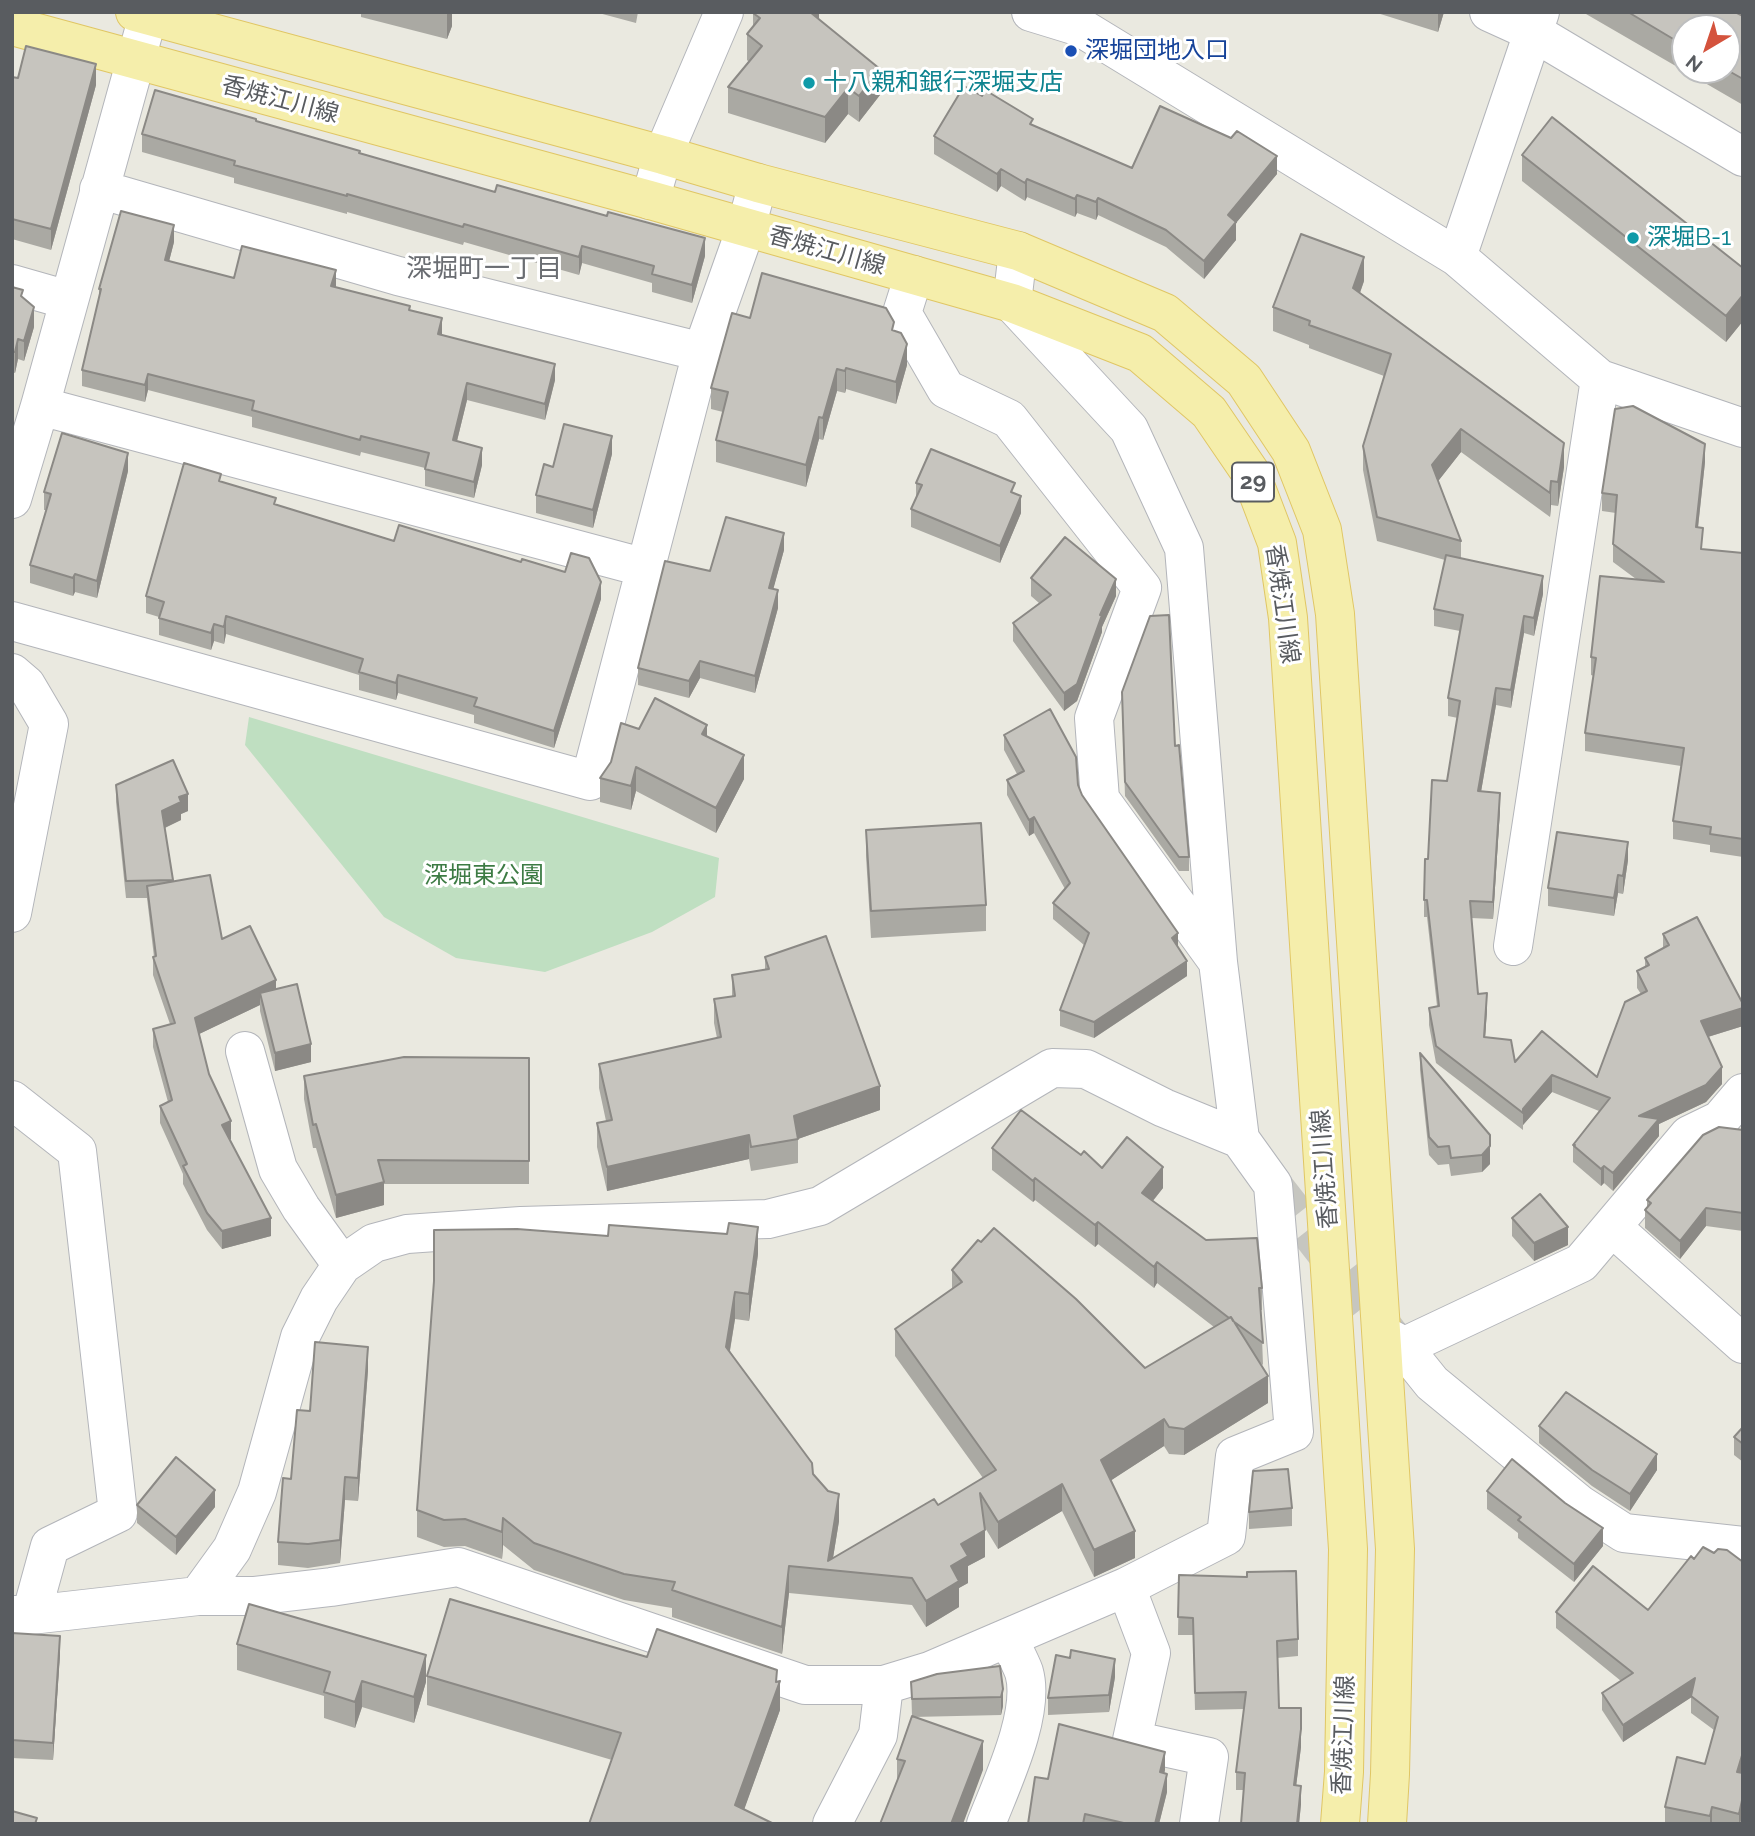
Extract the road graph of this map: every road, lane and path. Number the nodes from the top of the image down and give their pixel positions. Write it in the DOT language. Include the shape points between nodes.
graph roads {
  1 [pos="724,12"];
  2 [pos="1031,12"];
  3 [pos="1489,12"];
  4 [pos="141,14"];
  5 [pos="1536,22"];
  6 [pos="12,26"];
  7 [pos="136,61"];
  8 [pos="663,155"];
  9 [pos="1743,157"];
  10 [pos="758,183"];
  11 [pos="99,189"];
  12 [pos="650,200"];
  13 [pos="746,228"];
  14 [pos="1017,251"];
  15 [pos="1457,257"];
  16 [pos="914,275"];
  17 [pos="12,284"];
  18 [pos="68,300"];
  19 [pos="1012,303"];
  20 [pos="702,352"];
  21 [pos="1600,379"];
  22 [pos="40,406"];
  23 [pos="1743,428"];
  24 [pos="12,499"];
  25 [pos="646,568"];
  26 [pos="12,621"];
  27 [pos="12,673"];
  28 [pos="12,913"];
  29 [pos="1513,946"];
  30 [pos="1218,962"];
  31 [pos="245,1051"];
  32 [pos="1743,1093"];
  33 [pos="12,1100"];
  34 [pos="1240,1139"];
  35 [pos="1612,1227"];
  36 [pos="342,1265"];
  37 [pos="1743,1345"];
  38 [pos="1743,1546"];
  39 [pos="1126,1587"];
  40 [pos="198,1596"];
  41 [pos="22,1615"];
  42 [pos="1008,1638"];
  43 [pos="884,1685"];
  44 [pos="832,1824"];
  45 [pos="986,1824"];
  46 [pos="1199,1824"];
  47 [pos="1340,1824"];
  48 [pos="1387,1824"];
  1 -- 8 [label="street"];
  2 -- 15 [label="street" via="1080,27"];
  3 -- 5 [label="street"];
  4 -- 7 [label="street"];
  4 -- 8 [label="main road, 香焼江川線 / 29"];
  5 -- 9 [label="street"];
  5 -- 15 [label="street"];
  6 -- 7 [label="main road, 香焼江川線 / 29"];
  7 -- 11 [label="street"];
  7 -- 12 [label="main road, 香焼江川線 / 29"];
  8 -- 10 [label="main road, 香焼江川線 / 29"];
  8 -- 12 [label="street"];
  10 -- 13 [label="street"];
  10 -- 14 [label="main road, 香焼江川線 / 29"];
  11 -- 18 [label="street"];
  11 -- 20 [label="street" via="397,276"];
  12 -- 13 [label="main road, 香焼江川線 / 29"];
  13 -- 16 [label="main road, 香焼江川線 / 29"];
  13 -- 20 [label="street"];
  14 -- 19 [label="street"];
  14 -- 48 [label="main road, 香焼江川線 / 29" via="1166,313 1244,380 1292,451 1322,530 1335,614 1395,1549"];
  15 -- 21 [label="street"];
  16 -- 19 [label="main road, 香焼江川線 / 29"];
  16 -- 30 [label="street" via="902,313 946,389 1009,419 1142,588 1094,718 1100,799"];
  17 -- 18 [label="street"];
  18 -- 22 [label="street"];
  19 -- 30 [label="street" via="1129,429 1184,548"];
  19 -- 47 [label="main road, 香焼江川線 / 29" via="1140,352 1209,412 1250,472 1277,542 1289,632 1348,1549"];
  20 -- 25 [label="street"];
  21 -- 23 [label="street"];
  21 -- 29 [label="street"];
  22 -- 24 [label="street"];
  22 -- 25 [label="street"];
  25 -- 26 [label="street" via="590,781"];
  27 -- 28 [label="street" via="26,685 49,723"];
  30 -- 34 [label="street"];
  31 -- 36 [label="street" via="278,1169"];
  32 -- 35 [label="street" via="1720,1120 1689,1135"];
  33 -- 41 [label="street" via="76,1151 118,1513 50,1546"];
  34 -- 36 [label="street" via="1086,1069 1052,1068 820,1206 768,1219 407,1234 374,1243"];
  34 -- 39 [label="street" via="1273,1185 1294,1432 1235,1456 1226,1536"];
  35 -- 37 [label="street"];
  35 -- 38 [label="street" via="1581,1263 1398,1343 1432,1383 1579,1504 1624,1533"];
  36 -- 40 [label="street" via="300,1337 257,1492 232,1549"];
  39 -- 42 [label="street"];
  39 -- 46 [label="street" via="1151,1653 1132,1740 1209,1757"];
  40 -- 41 [label="street"];
  40 -- 43 [label="street" via="266,1594 458,1567 805,1685"];
  42 -- 43 [label="street"];
  42 -- 45 [label="street" via="1024,1673 1027,1700"];
  43 -- 44 [label="street" via="878,1735"];
}
